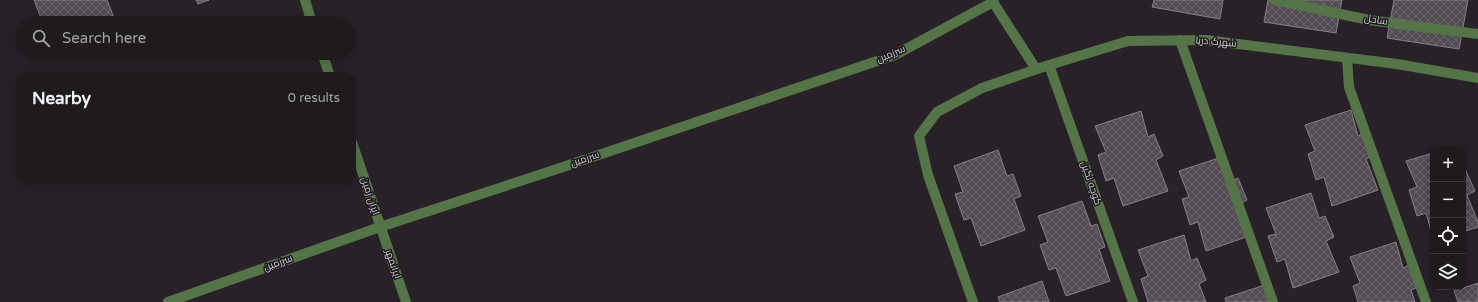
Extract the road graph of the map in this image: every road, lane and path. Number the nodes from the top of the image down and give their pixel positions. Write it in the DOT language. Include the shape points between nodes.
graph roads {
  1 [pos="305,0"];
  2 [pos="1275,0"];
  3 [pos="993,1"];
  4 [pos="310,16"];
  5 [pos="1478,34"];
  6 [pos="1180,40"];
  7 [pos="1348,58"];
  8 [pos="324,60"];
  9 [pos="1049,65"];
  10 [pos="329,72"];
  11 [pos="1478,78"];
  12 [pos="356,154"];
  13 [pos="380,227"];
  14 [pos="168,302"];
  15 [pos="406,302"];
  16 [pos="973,302"];
  17 [pos="1132,302"];
  18 [pos="1273,302"];
  19 [pos="1426,302"];
  1 -- 4 [label="street"];
  2 -- 5 [label="street, ساحل" via="1369,20"];
  3 -- 9 [label="street, شهرک دریا" via="1036,69"];
  3 -- 13 [label="street, سرزمین" via="894,55"];
  6 -- 7 [label="street, شهرک دریا" via="1206,40"];
  6 -- 9 [label="street, شهرک دریا" via="1128,41"];
  6 -- 18 [label="street"];
  7 -- 11 [label="street, شهرک دریا"];
  7 -- 19 [label="street" via="1349,87"];
  8 -- 10 [label="street"];
  9 -- 16 [label="street" via="982,88 937,112 919,136 928,175"];
  9 -- 17 [label="street, کوچه نگین"];
  12 -- 13 [label="street, ایران زمین"];
  13 -- 14 [label="street, سرزمین"];
  13 -- 15 [label="street, ایرانمهر"];
}
